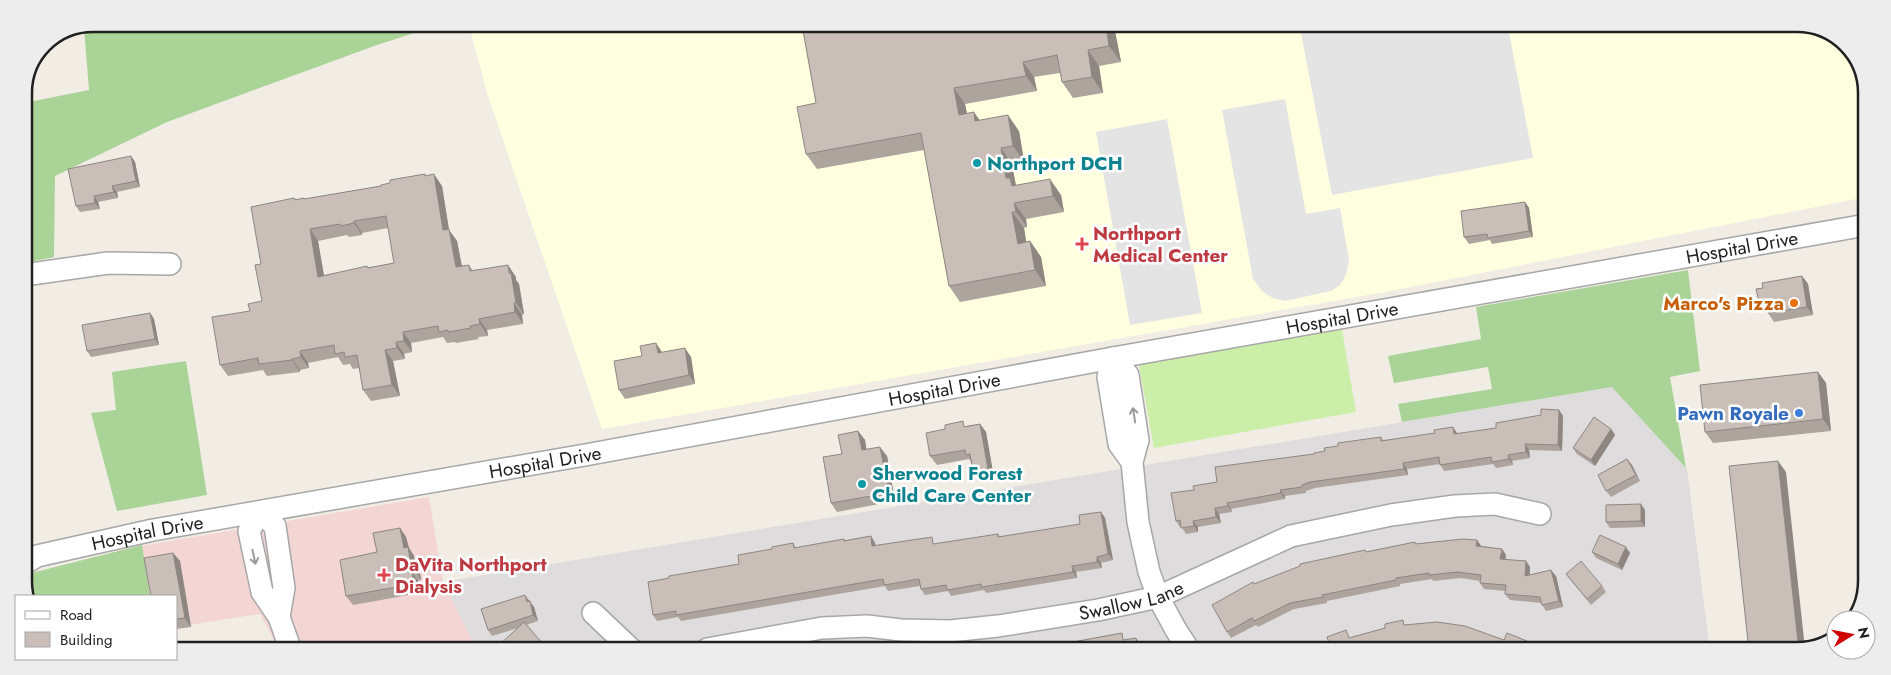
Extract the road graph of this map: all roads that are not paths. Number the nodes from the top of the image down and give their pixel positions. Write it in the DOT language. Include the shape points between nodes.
graph roads {
  1 [pos="1858,226"];
  2 [pos="170,264"];
  3 [pos="33,274"];
  4 [pos="1113,358"];
  5 [pos="260,512"];
  6 [pos="1540,514"];
  7 [pos="33,558"];
  8 [pos="1158,597"];
  9 [pos="593,613"];
  10 [pos="903,640"];
  11 [pos="288,642"];
  12 [pos="624,642"];
  13 [pos="746,642"];
  14 [pos="1184,642"];
  1 -- 4 [label="street, Hospital Drive"];
  2 -- 3 [label="street" via="108,263"];
  4 -- 5 [label="street, Hospital Drive"];
  4 -- 8 [label="street" via="1108,377 1119,444 1132,462 1138,522"];
  5 -- 7 [label="street, Hospital Drive" via="153,530"];
  5 -- 11 [label="street" via="275,526 284,588 279,617"];
  6 -- 8 [label="street, Swallow Lane" via="1495,504 1455,506 1391,515 1291,536"];
  8 -- 10 [label="street, Swallow Lane" via="1098,610"];
  8 -- 14 [label="street"];
  9 -- 12 [label="street"];
  10 -- 13 [label="street, Swallow Lane" via="867,626 822,628"];
}
